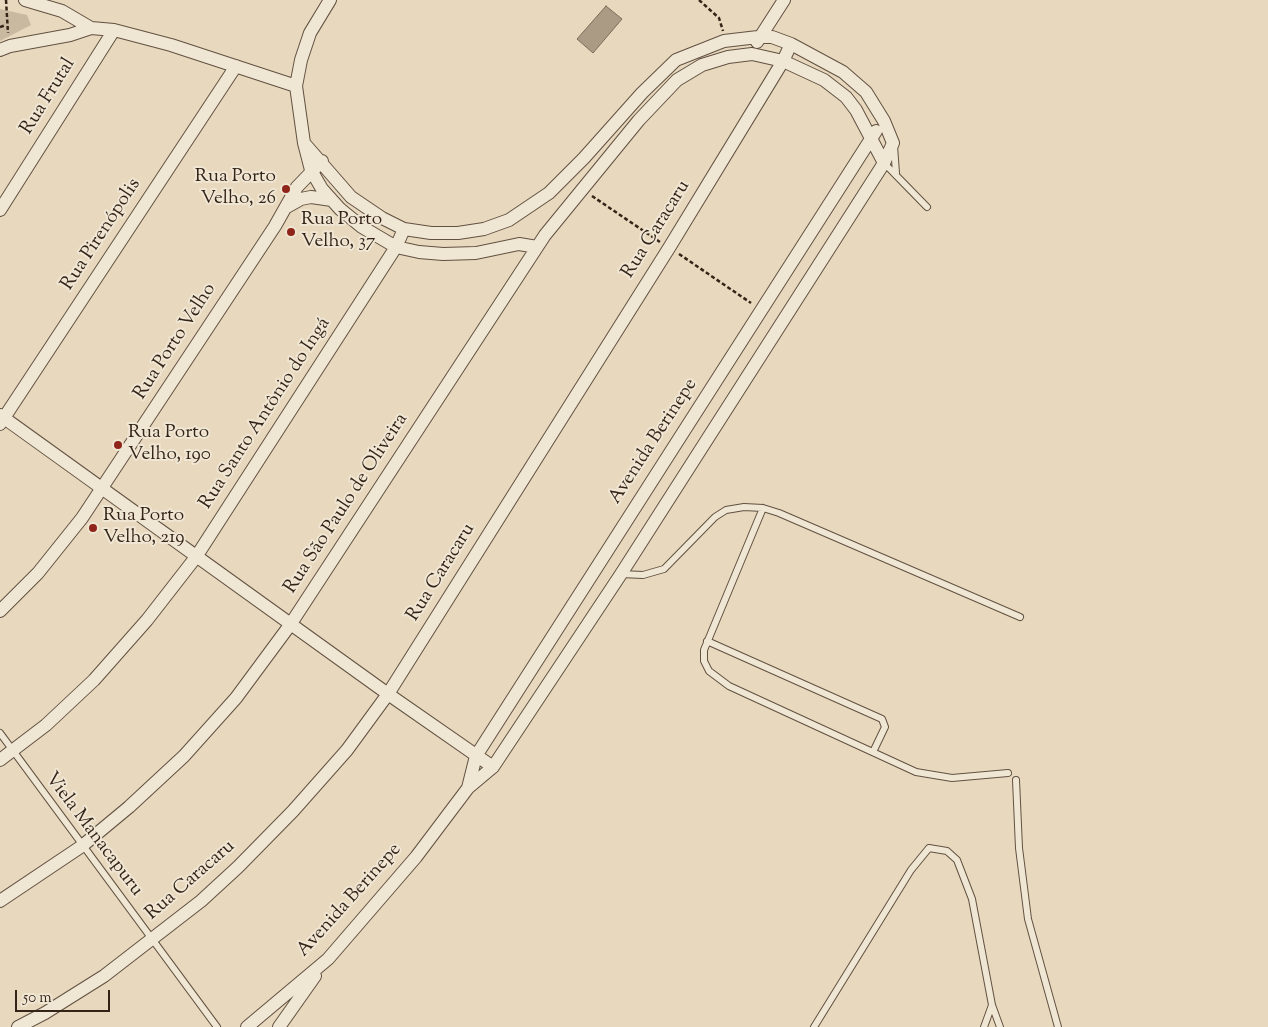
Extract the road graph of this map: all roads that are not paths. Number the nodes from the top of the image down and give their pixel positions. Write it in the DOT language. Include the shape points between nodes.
graph roads {
  1 [pos="26,0"];
  2 [pos="330,0"];
  3 [pos="784,0"];
  4 [pos="91,28"];
  5 [pos="114,30"];
  6 [pos="758,37"];
  7 [pos="791,44"];
  8 [pos="5,48"];
  9 [pos="752,54"];
  10 [pos="783,61"];
  11 [pos="236,66"];
  12 [pos="296,86"];
  13 [pos="884,121"];
  14 [pos="872,136"];
  15 [pos="304,143"];
  16 [pos="893,143"];
  17 [pos="322,161"];
  18 [pos="884,162"];
  19 [pos="311,170"];
  20 [pos="896,173"];
  21 [pos="332,200"];
  22 [pos="927,207"];
  23 [pos="285,208"];
  24 [pos="0,210"];
  25 [pos="404,229"];
  26 [pos="396,247"];
  27 [pos="537,247"];
  28 [pos="1,419"];
  29 [pos="101,489"];
  30 [pos="762,508"];
  31 [pos="196,557"];
  32 [pos="621,574"];
  33 [pos="0,612"];
  34 [pos="1020,616"];
  35 [pos="290,625"];
  36 [pos="707,641"];
  37 [pos="388,694"];
  38 [pos="0,733"];
  39 [pos="12,751"];
  40 [pos="873,752"];
  41 [pos="476,756"];
  42 [pos="0,760"];
  43 [pos="493,767"];
  44 [pos="1008,773"];
  45 [pos="1016,780"];
  46 [pos="468,788"];
  47 [pos="82,846"];
  48 [pos="0,901"];
  49 [pos="152,939"];
  50 [pos="328,959"];
  51 [pos="992,1005"];
  52 [pos="18,1027"];
  53 [pos="217,1027"];
  54 [pos="247,1027"];
  55 [pos="279,1027"];
  56 [pos="814,1027"];
  57 [pos="984,1027"];
  58 [pos="1000,1027"];
  59 [pos="1058,1027"];
  1 -- 4 [label="street" via="62,11"];
  2 -- 12 [label="street" via="310,33"];
  3 -- 6 [label="street"];
  4 -- 5 [label="street"];
  4 -- 8 [label="street"];
  5 -- 11 [label="street"];
  5 -- 24 [label="street, Rua Frutal"];
  6 -- 7 [label="street" via="772,37"];
  6 -- 9 [label="street"];
  6 -- 25 [label="street" via="724,41 676,60 566,178 509,220 484,229 458,233"];
  7 -- 10 [label="street, Rua Caracaru"];
  7 -- 13 [label="street" via="843,72 866,92"];
  9 -- 10 [label="street"];
  9 -- 27 [label="street, Rua São Paulo de Oliveira" via="702,65 677,80 582,188"];
  10 -- 14 [label="street" via="824,80 846,97"];
  10 -- 37 [label="street, Rua Caracaru"];
  11 -- 12 [label="street"];
  11 -- 28 [label="street, Rua Pirenópolis"];
  12 -- 15 [label="street"];
  13 -- 14 [label="street, Avenida Berinepe"];
  13 -- 16 [label="street"];
  14 -- 18 [label="street"];
  14 -- 41 [label="street, Avenida Berinepe"];
  15 -- 17 [label="street"];
  15 -- 19 [label="street"];
  16 -- 18 [label="street, Avenida Berinepe"];
  16 -- 20 [label="lane"];
  17 -- 19 [label="street, Rua Porto Velho"];
  17 -- 25 [label="street" via="351,196"];
  18 -- 20 [label="lane"];
  18 -- 32 [label="street, Avenida Berinepe"];
  19 -- 21 [label="street"];
  19 -- 23 [label="street, Rua Porto Velho"];
  20 -- 22 [label="lane"];
  21 -- 23 [label="street" via="311,197"];
  21 -- 26 [label="street" via="362,227"];
  23 -- 29 [label="street, Rua Porto Velho"];
  25 -- 26 [label="street, Rua Santo Antônio do Ingá"];
  26 -- 27 [label="street" via="442,254 476,253 519,244"];
  26 -- 31 [label="street, Rua Santo Antônio do Ingá"];
  27 -- 35 [label="street, Rua São Paulo de Oliveira"];
  28 -- 29 [label="street"];
  29 -- 31 [label="street"];
  29 -- 33 [label="street, Rua Porto Velho" via="59,548"];
  30 -- 32 [label="lane" via="726,510 715,517 664,569 642,575"];
  30 -- 34 [label="lane"];
  30 -- 36 [label="lane"];
  31 -- 35 [label="street"];
  31 -- 39 [label="street, Rua Santo Antônio do Ingá" via="94,680 46,725"];
  32 -- 43 [label="street, Avenida Berinepe"];
  35 -- 37 [label="street"];
  35 -- 47 [label="street, Rua São Paulo de Oliveira" via="236,698 184,756"];
  36 -- 40 [label="lane" via="704,661 709,672 729,686"];
  36 -- 40 [label="lane" via="882,719 885,727"];
  37 -- 41 [label="street"];
  37 -- 49 [label="street, Rua Caracaru" via="347,750 293,812 201,902"];
  38 -- 39 [label="lane, Viela Manacapuru"];
  39 -- 42 [label="street, Rua Santo Antônio do Ingá"];
  39 -- 47 [label="lane, Viela Manacapuru"];
  40 -- 44 [label="lane" via="916,772 952,778"];
  41 -- 43 [label="street"];
  41 -- 46 [label="street, Avenida Berinepe"];
  43 -- 46 [label="street, Avenida Berinepe"];
  45 -- 59 [label="lane" via="1019,848 1028,919"];
  46 -- 50 [label="street, Avenida Berinepe" via="416,857"];
  47 -- 48 [label="street, Rua São Paulo de Oliveira"];
  47 -- 49 [label="lane, Viela Manacapuru"];
  49 -- 52 [label="street, Rua Caracaru" via="104,976"];
  49 -- 53 [label="lane, Viela Manacapuru"];
  50 -- 54 [label="street, Avenida Berinepe"];
  50 -- 55 [label="street"];
  51 -- 56 [label="lane" via="972,899 957,860 947,851 929,848 911,870"];
  51 -- 57 [label="lane"];
  51 -- 58 [label="lane"];
}
